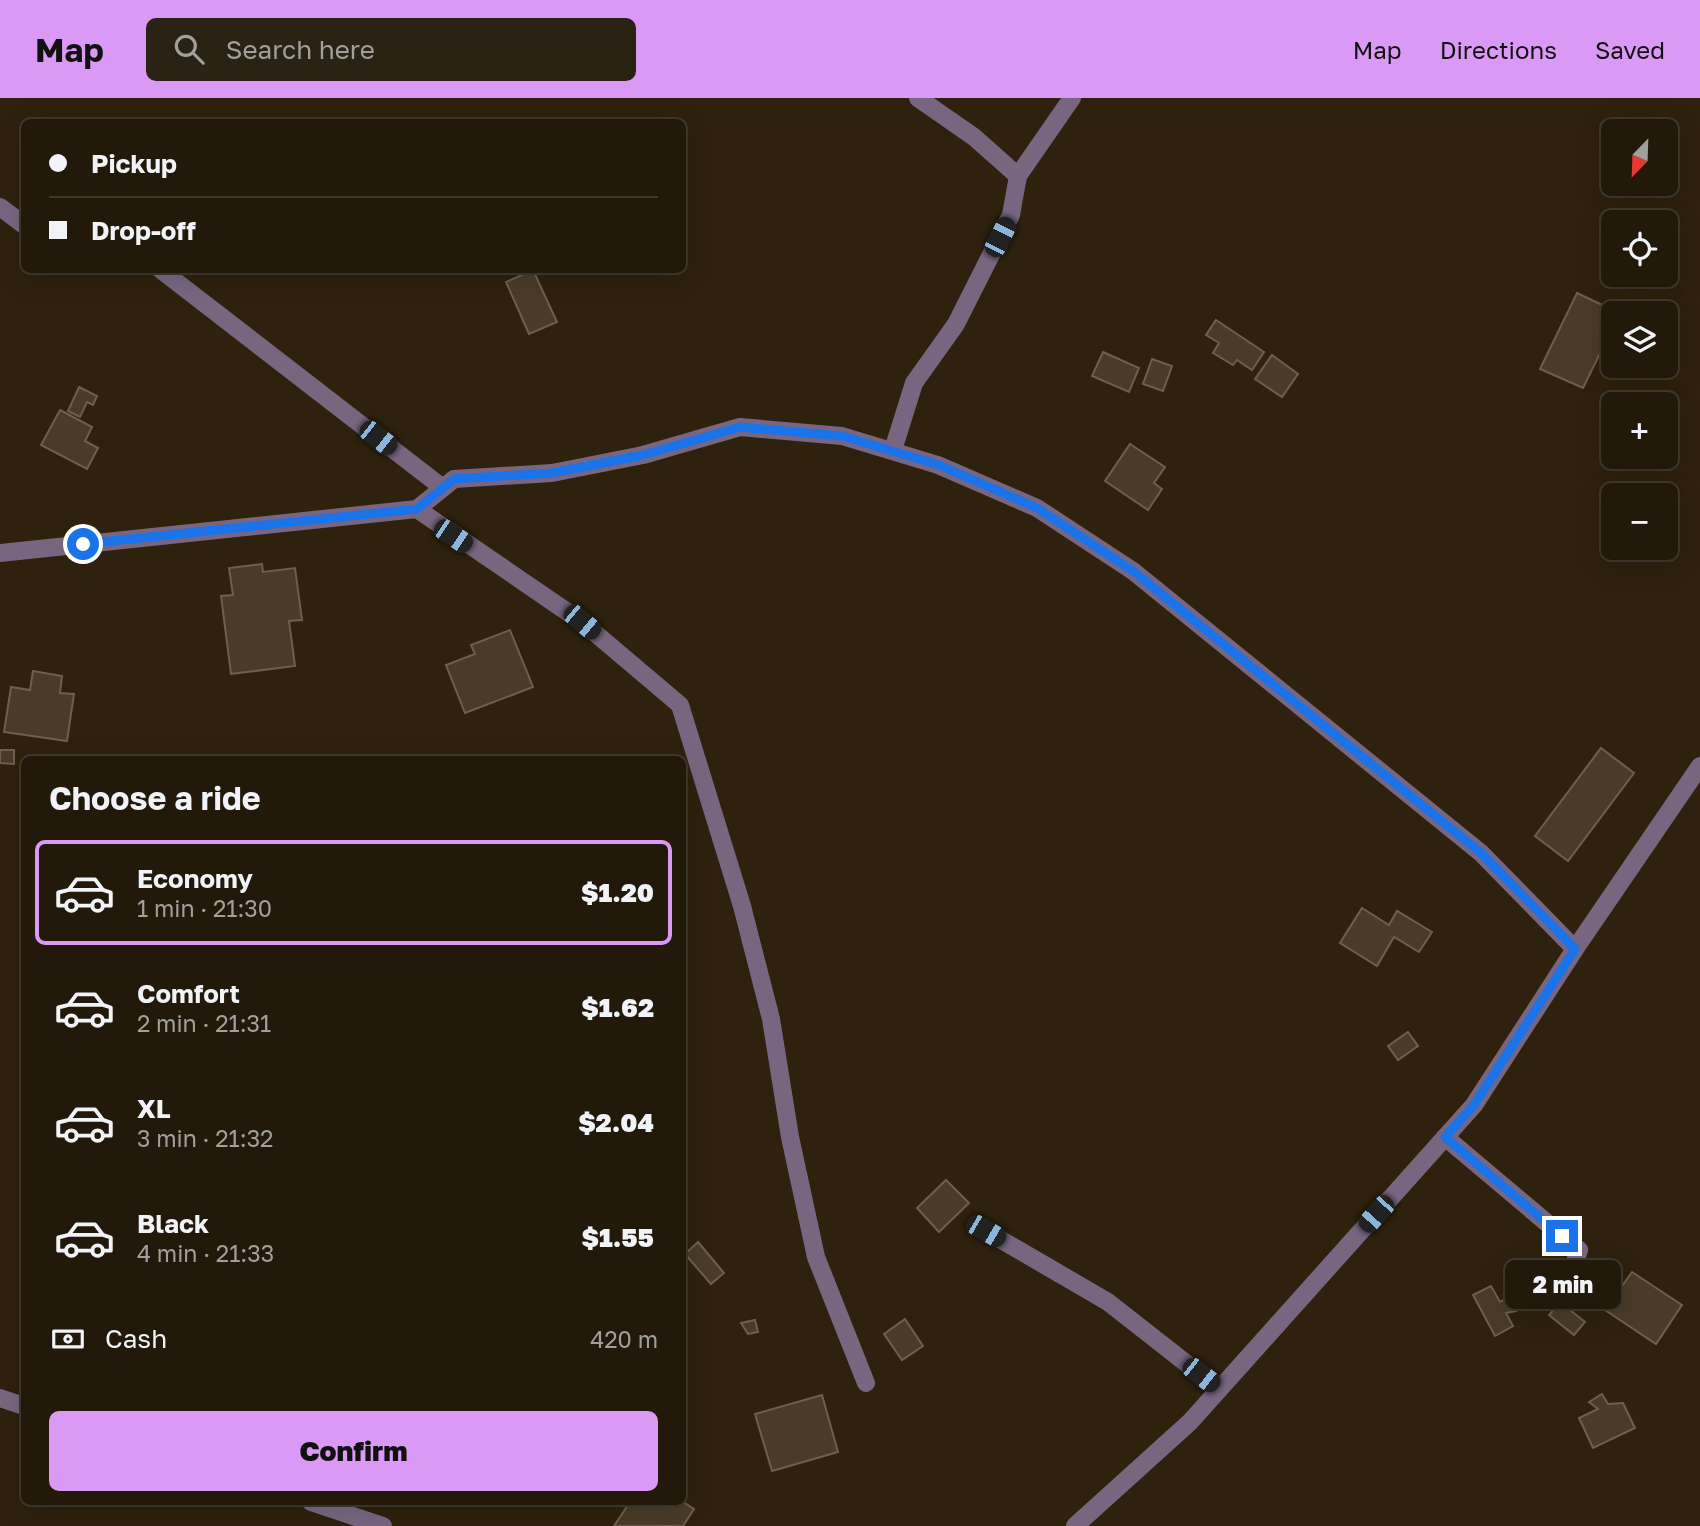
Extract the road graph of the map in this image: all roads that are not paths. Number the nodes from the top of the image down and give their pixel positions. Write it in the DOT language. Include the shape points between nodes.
graph roads {
  1 [pos="918,98"];
  2 [pos="1072,98"];
  3 [pos="1018,176"];
  4 [pos="0,207"];
  5 [pos="21,223"];
  6 [pos="164,273"];
  7 [pos="893,450"];
  8 [pos="443,488"];
  9 [pos="417,509"];
  10 [pos="0,553"];
  11 [pos="1700,766"];
  12 [pos="1575,949"];
  13 [pos="1445,1137"];
  14 [pos="986,1231"];
  15 [pos="1564,1292"];
  16 [pos="866,1383"];
  17 [pos="1219,1389"];
  18 [pos="0,1398"];
  19 [pos="21,1405"];
  20 [pos="320,1505"];
  21 [pos="383,1526"];
  22 [pos="1076,1526"];
  1 -- 3 [label="street" via="974,137"];
  2 -- 3 [label="street"];
  3 -- 7 [label="street" via="1011,215 956,324 914,383"];
  4 -- 5 [label="street"];
  6 -- 8 [label="street"];
  7 -- 8 [label="street" via="842,436 740,427 643,455 552,473 454,479"];
  7 -- 12 [label="street" via="1037,508 1133,571 1481,853"];
  8 -- 9 [label="street"];
  9 -- 10 [label="street"];
  9 -- 16 [label="street" via="582,622 680,705 742,906 771,1019 816,1257"];
  11 -- 12 [label="street"];
  12 -- 13 [label="street" via="1474,1105"];
  13 -- 15 [label="street" via="1578,1250"];
  13 -- 17 [label="street"];
  14 -- 17 [label="street" via="1108,1302"];
  17 -- 22 [label="street" via="1190,1422"];
  18 -- 19 [label="street"];
  20 -- 21 [label="street"];
}
